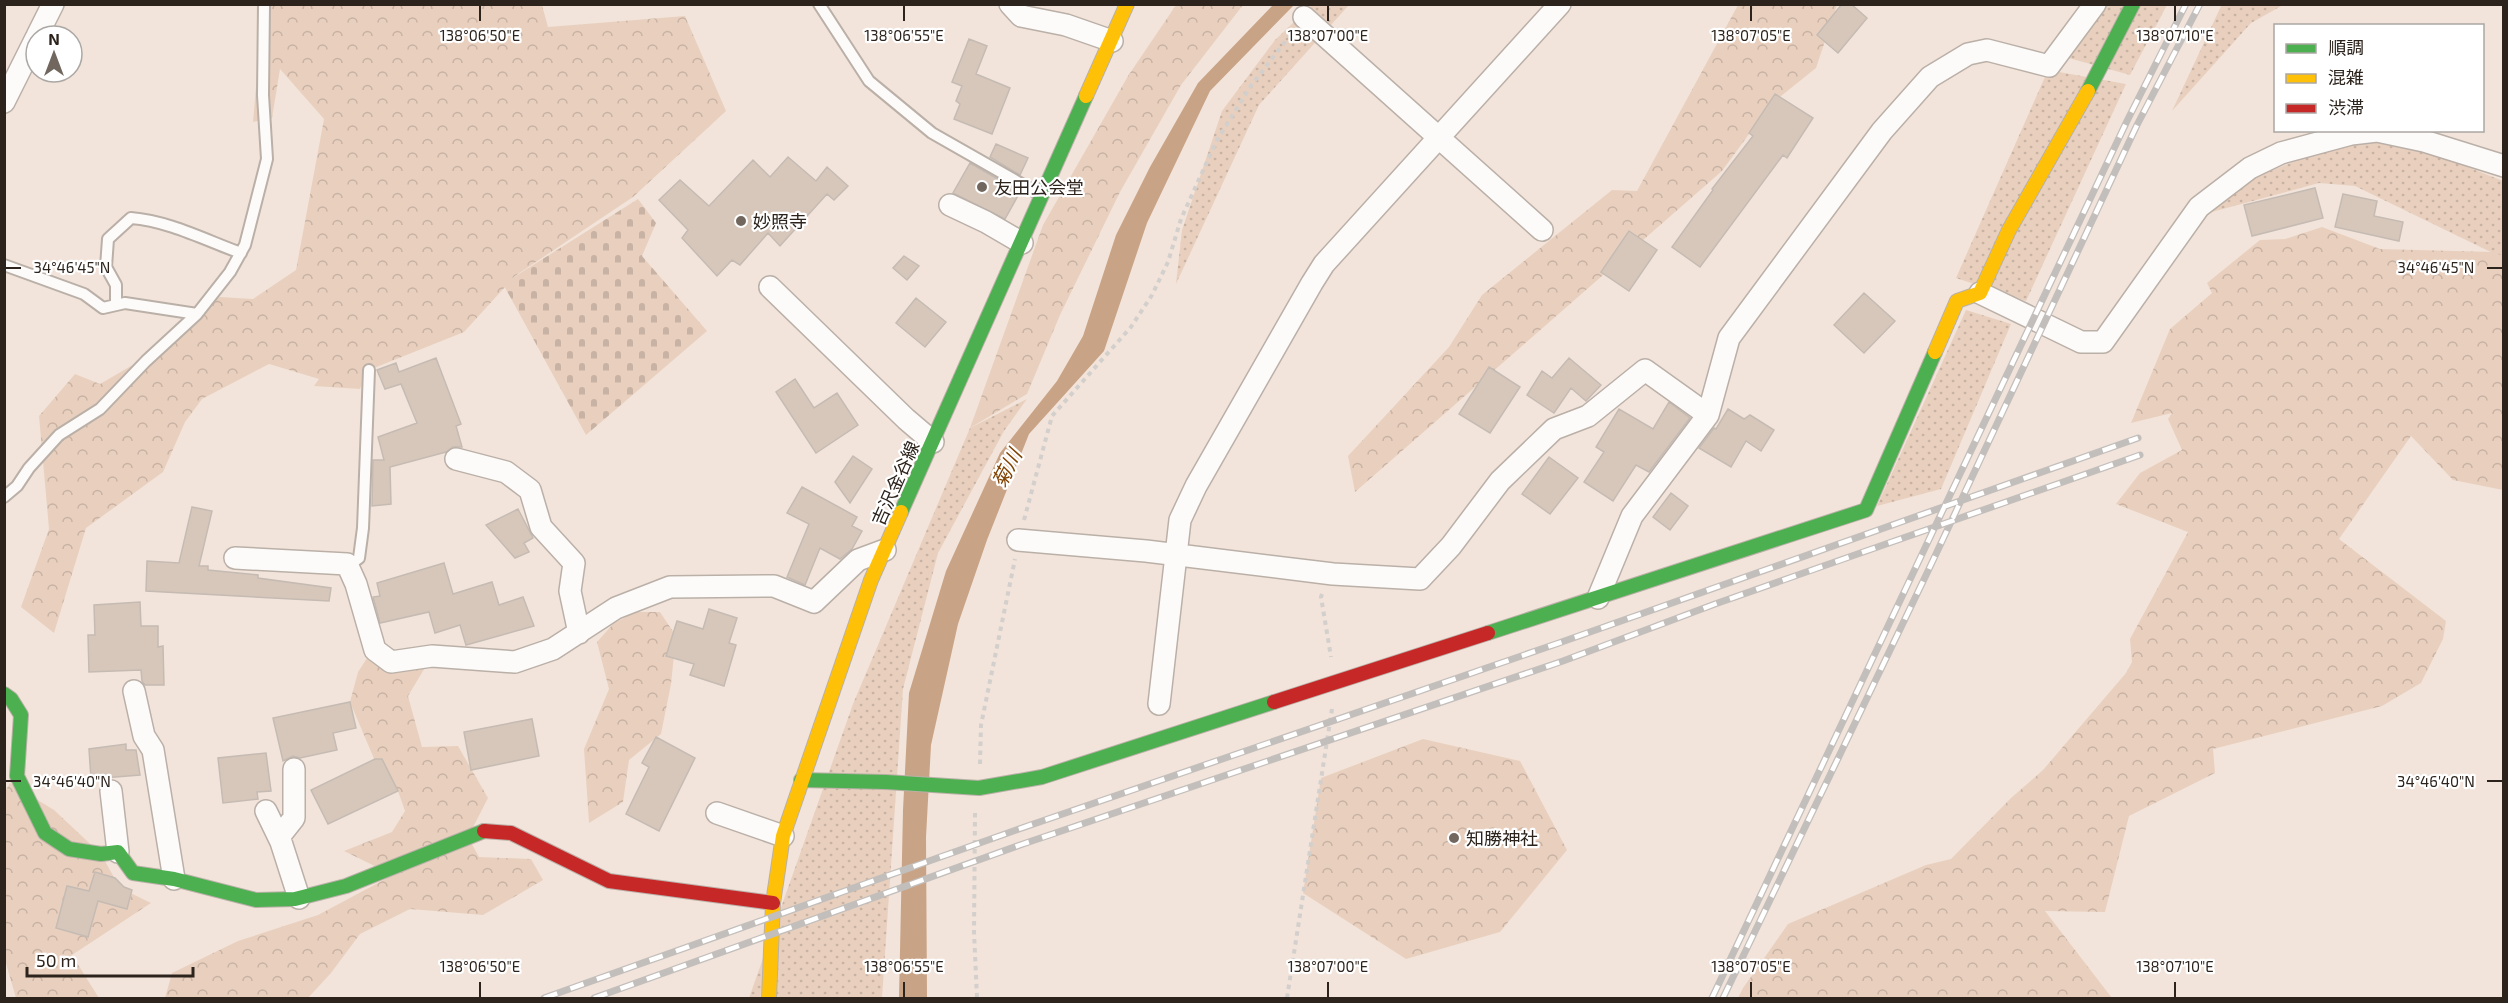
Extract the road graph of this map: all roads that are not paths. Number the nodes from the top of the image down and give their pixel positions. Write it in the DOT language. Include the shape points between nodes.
graph roads {
  1 [pos="53,4"];
  2 [pos="264,4"];
  3 [pos="819,4"];
  4 [pos="1010,4"];
  5 [pos="1127,4"];
  6 [pos="1560,4"];
  7 [pos="2095,4"];
  8 [pos="2133,4"];
  9 [pos="1304,17"];
  10 [pos="43,24"];
  11 [pos="1112,41"];
  12 [pos="24,61"];
  13 [pos="4,102"];
  14 [pos="2368,132"];
  15 [pos="2382,132"];
  16 [pos="1440,138"];
  17 [pos="2504,166"];
  18 [pos="1043,196"];
  19 [pos="950,205"];
  20 [pos="1542,230"];
  21 [pos="1022,243"];
  22 [pos="240,253"];
  23 [pos="4,265"];
  24 [pos="771,287"];
  25 [pos="1980,292"];
  26 [pos="116,305"];
  27 [pos="198,314"];
  28 [pos="369,370"];
  29 [pos="1708,415"];
  30 [pos="933,442"];
  31 [pos="456,459"];
  32 [pos="4,497"];
  33 [pos="1018,540"];
  34 [pos="885,550"];
  35 [pos="1175,555"];
  36 [pos="235,558"];
  37 [pos="348,566"];
  38 [pos="1598,598"];
  39 [pos="579,633"];
  40 [pos="134,691"];
  41 [pos="4,694"];
  42 [pos="1159,705"];
  43 [pos="294,769"];
  44 [pos="801,780"];
  45 [pos="111,791"];
  46 [pos="266,811"];
  47 [pos="717,813"];
  48 [pos="783,836"];
  49 [pos="279,837"];
  50 [pos="118,852"];
  51 [pos="174,879"];
  52 [pos="299,897"];
  53 [pos="773,903"];
  54 [pos="769,999"];
  1 -- 10 [label="street"];
  2 -- 22 [label="lane" via="267,159"];
  3 -- 18 [label="lane" via="869,81 932,133"];
  4 -- 11 [label="street" via="1021,16 1066,25"];
  5 -- 11 [label="street, 吉沢金谷線"];
  6 -- 16 [label="street"];
  7 -- 29 [label="street" via="2049,66 1987,50 1968,54 1930,77 1882,131 1730,338"];
  8 -- 25 [label="street" via="2009,230"];
  9 -- 16 [label="street"];
  11 -- 18 [label="street, 吉沢金谷線"];
  12 -- 13 [label="street"];
  14 -- 25 [label="street" via="2281,153 2250,168 2199,207 2103,342 2081,342"];
  15 -- 17 [label="street"];
  16 -- 20 [label="street"];
  16 -- 35 [label="street" via="1324,264 1196,486 1180,520"];
  18 -- 21 [label="street, 吉沢金谷線"];
  19 -- 21 [label="street"];
  21 -- 30 [label="street, 吉沢金谷線"];
  22 -- 26 [label="lane" via="147,219 131,218 108,239 106,267 116,285"];
  22 -- 27 [label="lane"];
  23 -- 26 [label="lane" via="84,294 103,308"];
  24 -- 30 [label="street"];
  25 -- 38 [label="street" via="1957,301 1866,510"];
  26 -- 27 [label="lane" via="126,303"];
  27 -- 32 [label="lane" via="100,409 59,435"];
  28 -- 37 [label="lane" via="363,528 359,558"];
  29 -- 35 [label="street" via="1645,370 1588,416 1554,429 1500,481 1451,546 1420,579 1332,574"];
  29 -- 38 [label="street" via="1632,516"];
  30 -- 34 [label="street, 吉沢金谷線"];
  31 -- 39 [label="street" via="506,471 530,490 541,527 574,563 570,591"];
  33 -- 35 [label="street"];
  34 -- 39 [label="street" via="858,560 814,602 774,586 670,586 616,608"];
  34 -- 44 [label="street, 吉沢金谷線"];
  35 -- 42 [label="street"];
  36 -- 37 [label="street"];
  37 -- 39 [label="street" via="375,651 391,662 432,656 515,662 553,649"];
  38 -- 44 [label="street" via="1042,777 979,788"];
  40 -- 51 [label="street" via="144,736 153,750"];
  41 -- 50 [label="street" via="21,715 17,776 45,833 69,849 101,854"];
  43 -- 49 [label="street" via="294,818"];
  44 -- 48 [label="street, 吉沢金谷線"];
  45 -- 50 [label="street"];
  46 -- 49 [label="street"];
  47 -- 48 [label="street"];
  48 -- 53 [label="street, 吉沢金谷線"];
  49 -- 52 [label="street"];
  50 -- 51 [label="street" via="133,873"];
  51 -- 52 [label="street" via="256,900"];
  52 -- 53 [label="street" via="346,886 483,831 512,833 609,881"];
  53 -- 54 [label="street, 吉沢金谷線"];
}
